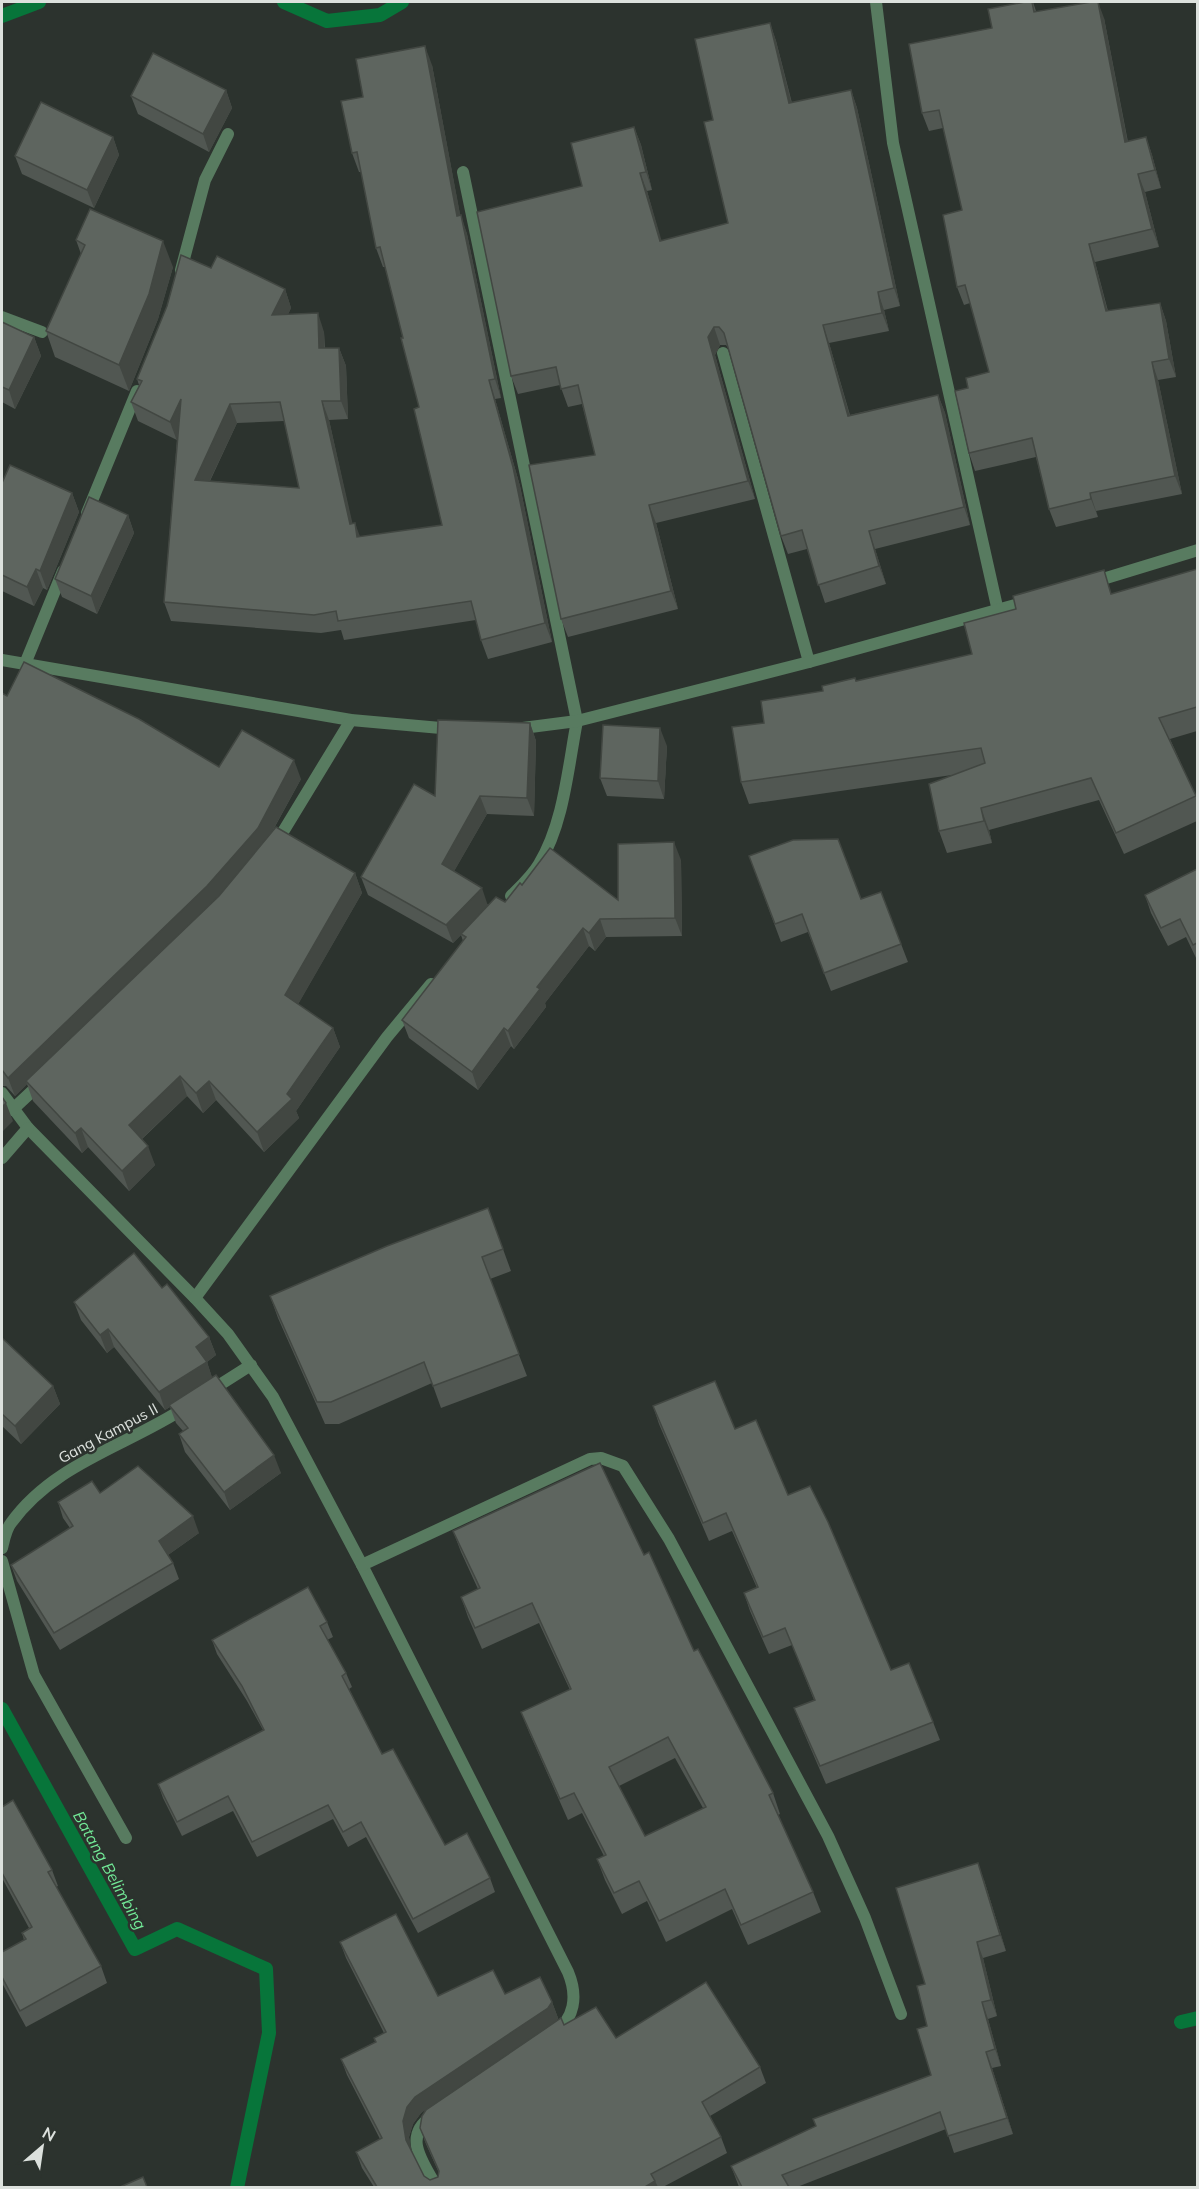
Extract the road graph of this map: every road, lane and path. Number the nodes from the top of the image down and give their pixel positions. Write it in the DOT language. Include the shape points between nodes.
graph roads {
  1 [pos="876,2"];
  2 [pos="228,134"];
  3 [pos="463,172"];
  4 [pos="177,284"];
  5 [pos="2,317"];
  6 [pos="42,332"];
  7 [pos="723,353"];
  8 [pos="143,377"];
  9 [pos="84,520"];
  10 [pos="1197,550"];
  11 [pos="70,554"];
  12 [pos="1076,587"];
  13 [pos="1042,597"];
  14 [pos="998,611"];
  15 [pos="2,660"];
  16 [pos="809,662"];
  17 [pos="25,664"];
  18 [pos="351,720"];
  19 [pos="577,721"];
  20 [pos="505,729"];
  21 [pos="461,730"];
  22 [pos="264,860"];
  23 [pos="502,904"];
  24 [pos="439,974"];
  25 [pos="47,1077"];
  26 [pos="2,1093"];
  27 [pos="12,1110"];
  28 [pos="28,1128"];
  29 [pos="2,1158"];
  30 [pos="195,1298"];
  31 [pos="251,1365"];
  32 [pos="2,1548"];
  33 [pos="2,1561"];
  34 [pos="362,1565"];
  35 [pos="126,1838"];
  36 [pos="901,2014"];
  37 [pos="539,2044"];
  38 [pos="445,2108"];
  39 [pos="437,2187"];
  1 -- 14 [label="street" via="893,143"];
  2 -- 4 [label="street" via="205,180"];
  3 -- 19 [label="street"];
  5 -- 6 [label="street"];
  7 -- 16 [label="street"];
  8 -- 9 [label="street"];
  10 -- 12 [label="street"];
  11 -- 17 [label="street"];
  13 -- 14 [label="street"];
  14 -- 16 [label="street"];
  15 -- 17 [label="street"];
  16 -- 19 [label="street"];
  17 -- 18 [label="street"];
  18 -- 21 [label="street"];
  18 -- 22 [label="street"];
  19 -- 20 [label="street"];
  19 -- 23 [label="street" via="561,806 547,849 527,879"];
  24 -- 30 [label="street" via="387,1037"];
  25 -- 27 [label="street"];
  26 -- 27 [label="street"];
  27 -- 28 [label="street"];
  28 -- 29 [label="street"];
  28 -- 30 [label="street"];
  30 -- 31 [label="street"];
  31 -- 32 [label="street, Gang Kampus II" via="177,1413 60,1476 9,1524"];
  31 -- 34 [label="street" via="273,1397"];
  33 -- 35 [label="street" via="34,1675"];
  34 -- 36 [label="street" via="590,1460 601,1458 623,1466 669,1539 828,1836 865,1918"];
  34 -- 37 [label="street" via="575,1988 570,2016 560,2030"];
  38 -- 39 [label="street" via="418,2128 415,2138"];
}
